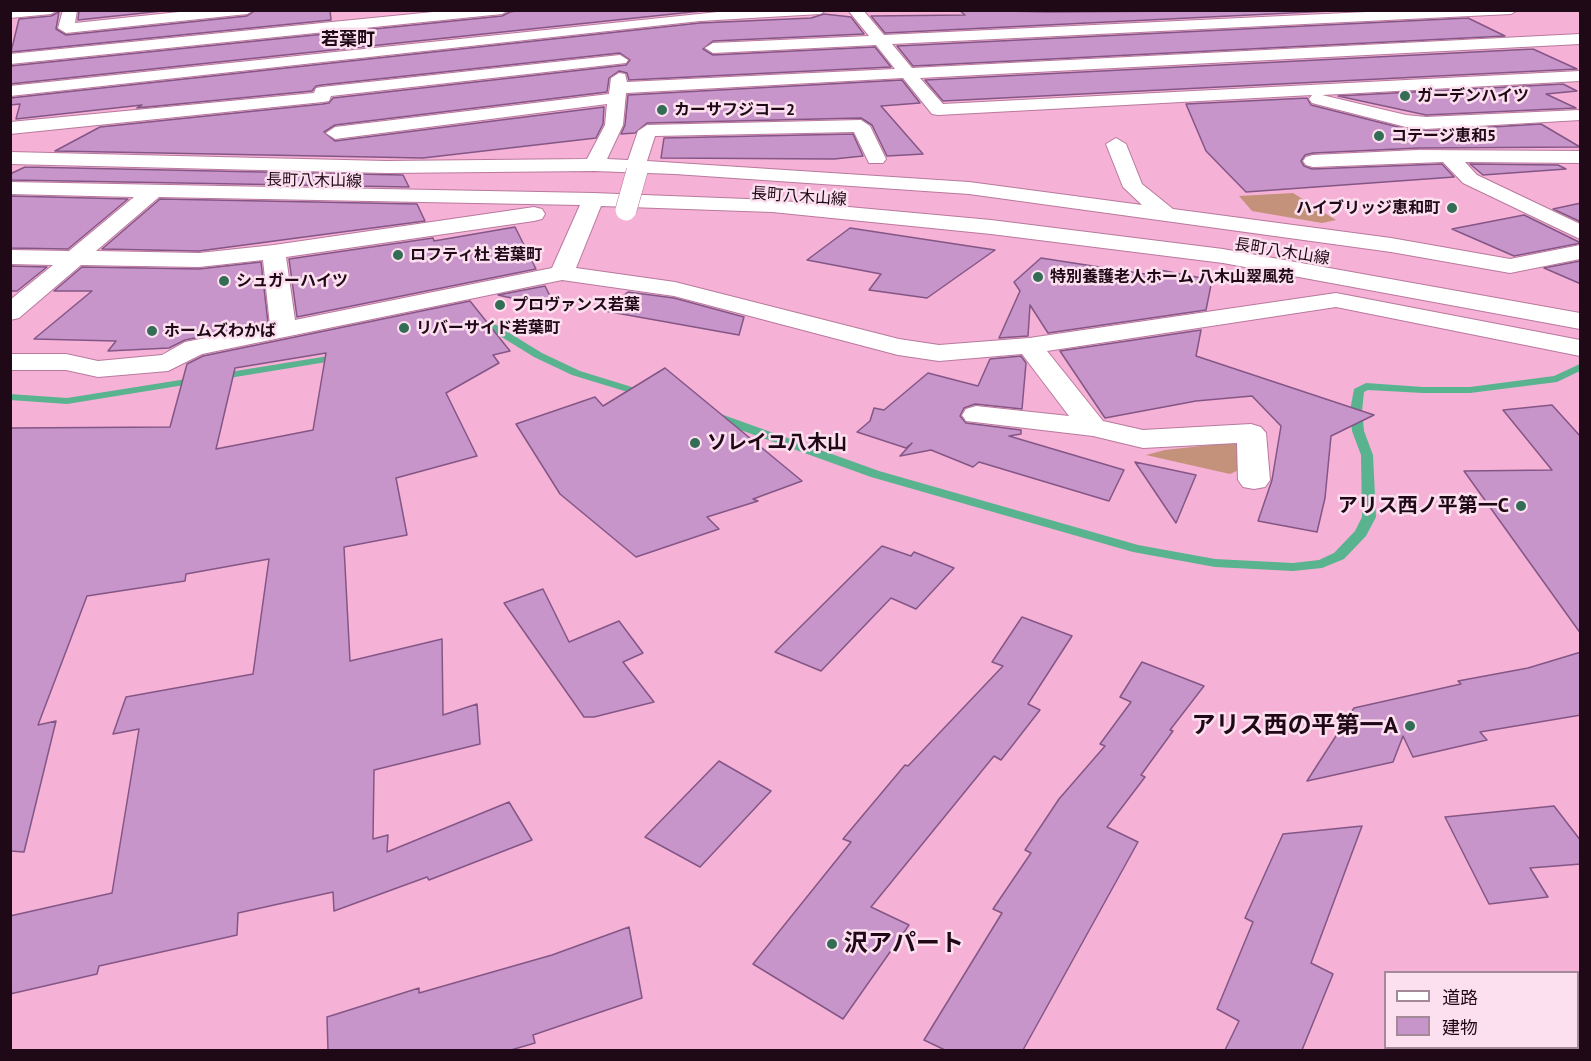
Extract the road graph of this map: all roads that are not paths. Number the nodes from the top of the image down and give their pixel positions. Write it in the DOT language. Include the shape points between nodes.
graph roads {
  1 [pos="51,10"];
  2 [pos="70,10"];
  3 [pos="247,10"];
  4 [pos="502,10"];
  5 [pos="820,10"];
  6 [pos="1170,10"];
  7 [pos="855,11"];
  8 [pos="877,11"];
  9 [pos="1482,11"];
  10 [pos="10,14"];
  11 [pos="620,18"];
  12 [pos="1516,21"];
  13 [pos="1195,26"];
  14 [pos="311,29"];
  15 [pos="1552,39"];
  16 [pos="1581,39"];
  17 [pos="879,40"];
  18 [pos="713,48"];
  19 [pos="1241,55"];
  20 [pos="317,58"];
  21 [pos="10,59"];
  22 [pos="620,60"];
  23 [pos="908,71"];
  24 [pos="1581,76"];
  25 [pos="1297,89"];
  26 [pos="10,91"];
  27 [pos="617,93"];
  28 [pos="323,94"];
  29 [pos="1581,115"];
  30 [pos="10,128"];
  31 [pos="335,133"];
  32 [pos="1116,144"];
  33 [pos="598,156"];
  34 [pos="1449,157"];
  35 [pos="1581,157"];
  36 [pos="10,158"];
  37 [pos="876,159"];
  38 [pos="1313,161"];
  39 [pos="333,166"];
  40 [pos="638,168"];
  41 [pos="10,175"];
  42 [pos="10,188"];
  43 [pos="155,190"];
  44 [pos="590,206"];
  45 [pos="626,210"];
  46 [pos="1166,214"];
  47 [pos="1581,232"];
  48 [pos="274,252"];
  49 [pos="1581,252"];
  50 [pos="10,257"];
  51 [pos="74,258"];
  52 [pos="562,273"];
  53 [pos="1581,304"];
  54 [pos="10,313"];
  55 [pos="1581,321"];
  56 [pos="284,331"];
  57 [pos="1029,346"];
  58 [pos="1581,348"];
  59 [pos="10,362"];
  60 [pos="976,415"];
  61 [pos="1093,427"];
  62 [pos="1254,480"];
  1 -- 10 [label="street"];
  2 -- 3 [label="street" via="66,28"];
  4 -- 14 [label="street"];
  5 -- 11 [label="street"];
  6 -- 13 [label="street"];
  7 -- 8 [label="street"];
  7 -- 17 [label="street"];
  9 -- 12 [label="street"];
  9 -- 13 [label="street"];
  11 -- 20 [label="street"];
  11 -- 22 [label="street"];
  12 -- 15 [label="street"];
  13 -- 17 [label="street"];
  13 -- 19 [label="street"];
  14 -- 20 [label="street"];
  14 -- 21 [label="street"];
  15 -- 16 [label="street"];
  15 -- 19 [label="street"];
  17 -- 18 [label="street"];
  17 -- 23 [label="street"];
  19 -- 23 [label="street"];
  19 -- 25 [label="street"];
  20 -- 26 [label="street"];
  20 -- 28 [label="street"];
  22 -- 27 [label="street"];
  22 -- 28 [label="street"];
  23 -- 25 [label="street" via="938,110"];
  23 -- 27 [label="street"];
  24 -- 25 [label="street"];
  25 -- 29 [label="street" via="1307,96 1426,123"];
  27 -- 31 [label="street"];
  27 -- 33 [label="street" via="614,125"];
  28 -- 30 [label="street"];
  28 -- 31 [label="street"];
  31 -- 39 [label="street" via="337,159"];
  32 -- 46 [label="street" via="1133,187"];
  33 -- 39 [label="street" via="453,167"];
  33 -- 40 [label="street"];
  34 -- 35 [label="street"];
  34 -- 38 [label="street"];
  34 -- 47 [label="street" via="1470,179"];
  36 -- 39 [label="street"];
  37 -- 40 [label="street" via="861,126 647,131"];
  40 -- 45 [label="street, bridge"];
  40 -- 46 [label="street" via="969,188"];
  41 -- 53 [label="street, 長町八木山線" via="608,187 824,197 1251,246"];
  42 -- 43 [label="street"];
  43 -- 44 [label="street"];
  43 -- 51 [label="street"];
  44 -- 48 [label="street"];
  44 -- 52 [label="street"];
  44 -- 55 [label="street" via="772,206 991,226 1223,256"];
  46 -- 49 [label="street" via="1391,244 1510,266"];
  48 -- 51 [label="street" via="199,260"];
  48 -- 56 [label="street"];
  50 -- 51 [label="street"];
  51 -- 54 [label="street"];
  52 -- 56 [label="street"];
  52 -- 57 [label="street" via="675,289 918,350 939,353"];
  56 -- 59 [label="street" via="194,348 168,363 98,369 66,362"];
  57 -- 58 [label="street" via="1336,300"];
  57 -- 61 [label="street"];
  60 -- 61 [label="street"];
  61 -- 62 [label="street" via="1143,439 1251,433"];
}
